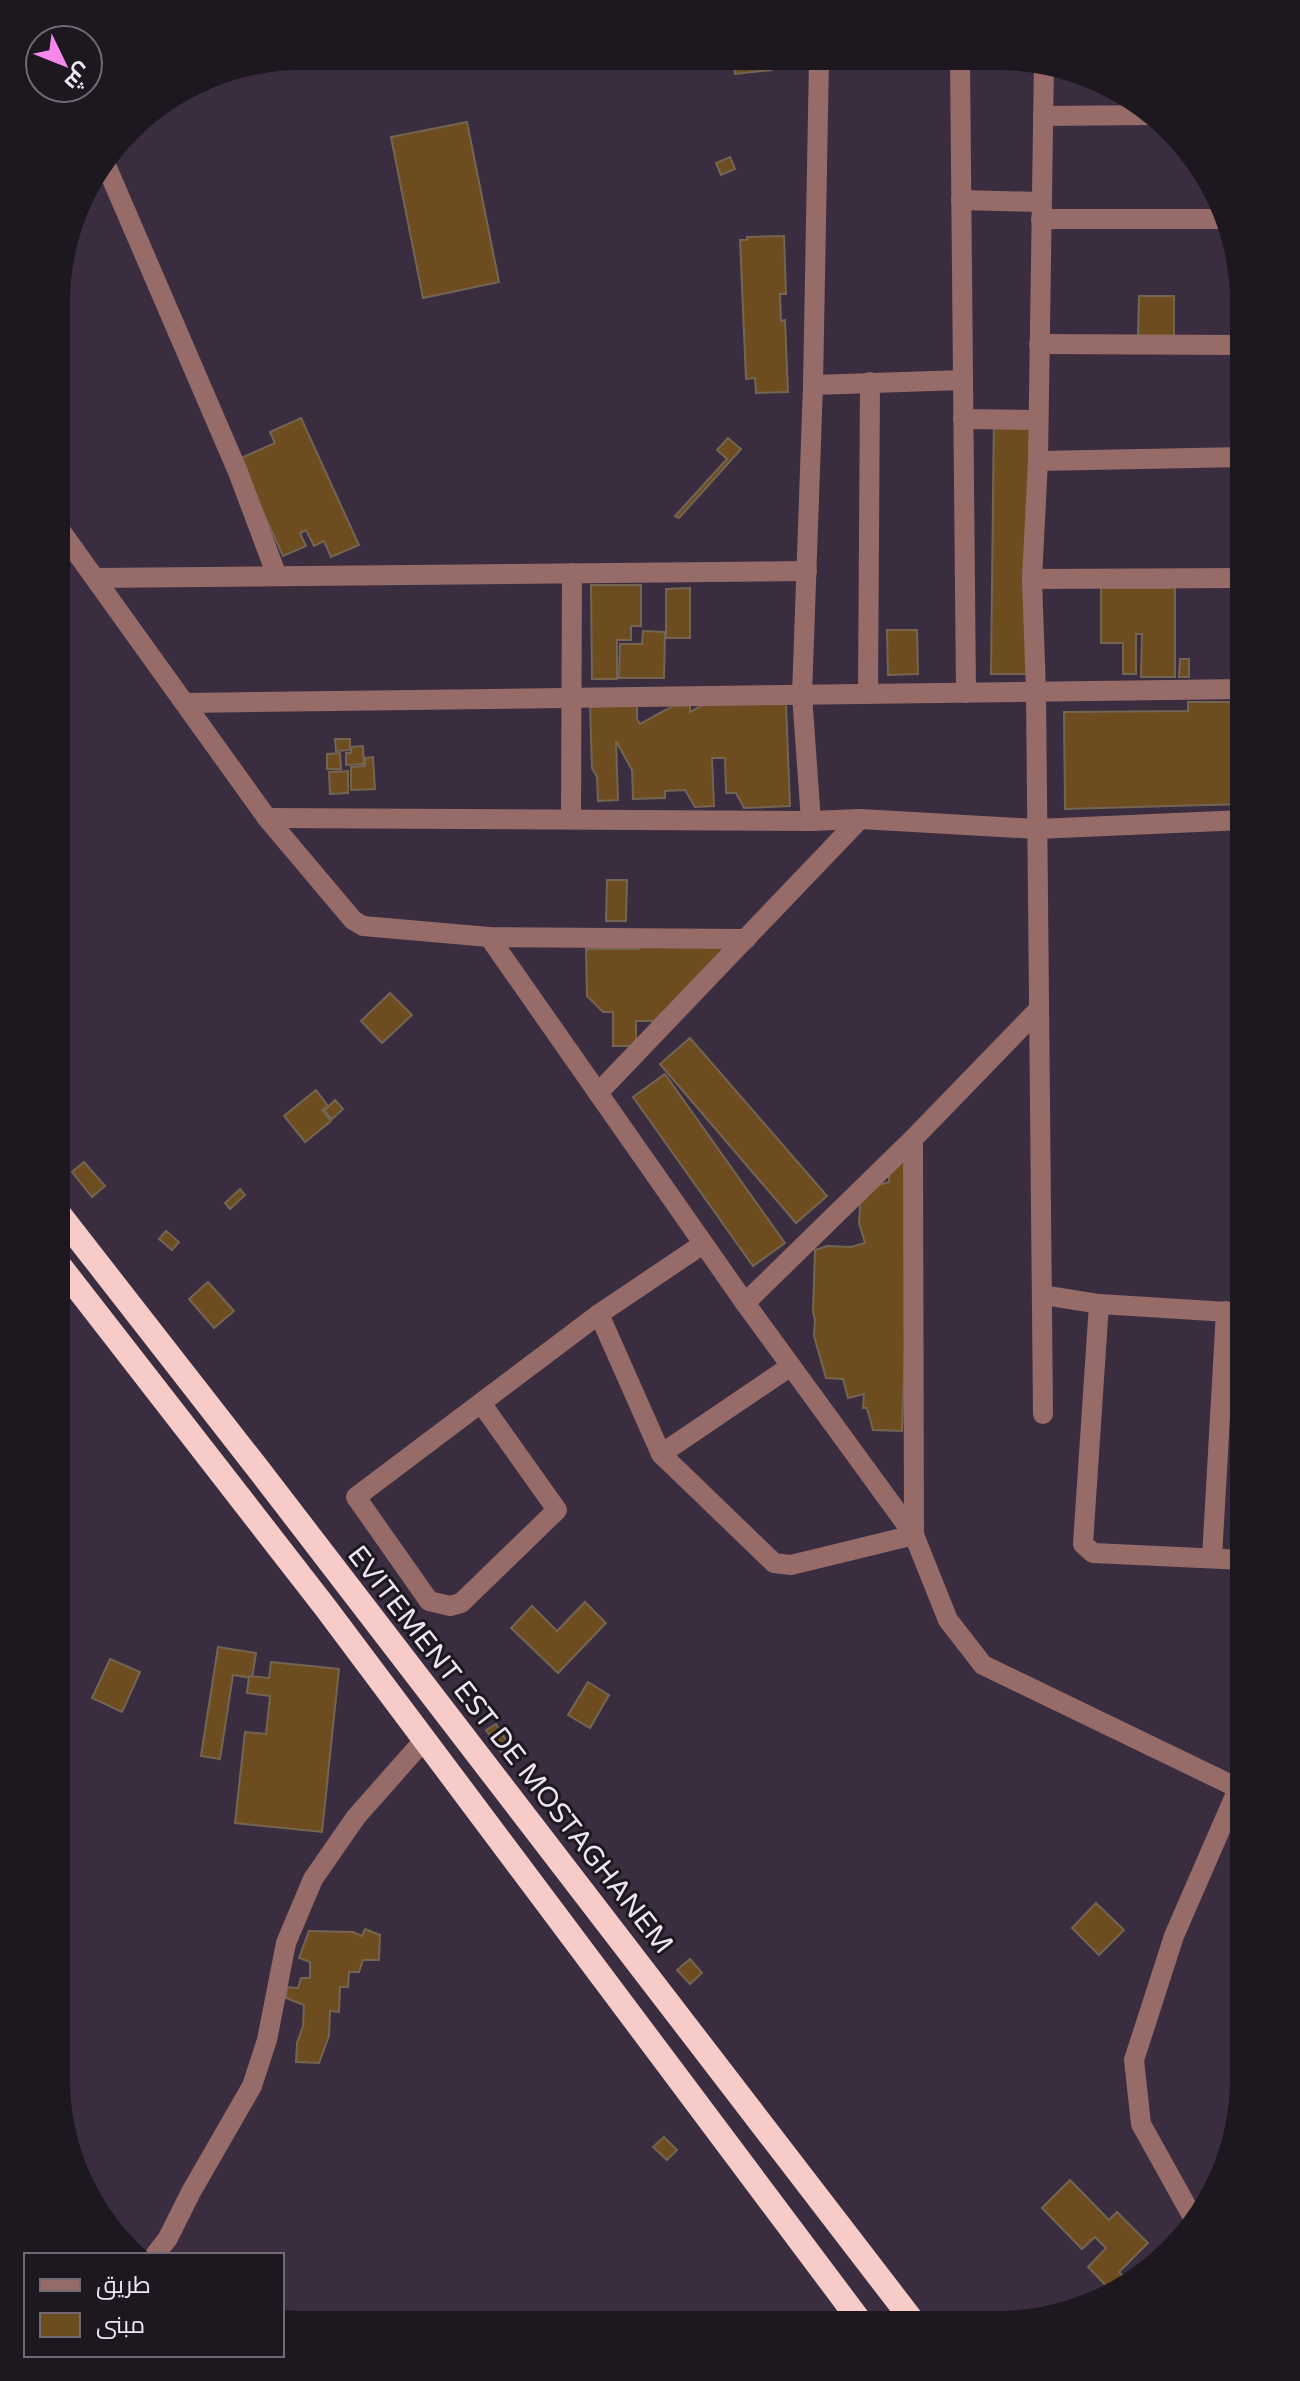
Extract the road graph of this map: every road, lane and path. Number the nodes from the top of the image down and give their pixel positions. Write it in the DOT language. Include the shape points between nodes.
graph roads {
  1 [pos="819,70"];
  2 [pos="960,70"];
  3 [pos="1044,74"];
  4 [pos="1135,115"];
  5 [pos="1043,116"];
  6 [pos="109,173"];
  7 [pos="961,200"];
  8 [pos="1041,211"];
  9 [pos="1214,218"];
  10 [pos="1039,344"];
  11 [pos="1230,345"];
  12 [pos="963,380"];
  13 [pos="870,382"];
  14 [pos="813,385"];
  15 [pos="963,419"];
  16 [pos="1038,420"];
  17 [pos="1230,457"];
  18 [pos="1038,461"];
  19 [pos="70,543"];
  20 [pos="807,571"];
  21 [pos="572,573"];
  22 [pos="277,576"];
  23 [pos="96,578"];
  24 [pos="1230,578"];
  25 [pos="1032,579"];
  26 [pos="1230,689"];
  27 [pos="1036,692"];
  28 [pos="966,693"];
  29 [pos="868,694"];
  30 [pos="802,695"];
  31 [pos="570,698"];
  32 [pos="185,703"];
  33 [pos="267,818"];
  34 [pos="571,819"];
  35 [pos="860,819"];
  36 [pos="811,821"];
  37 [pos="1230,821"];
  38 [pos="1037,829"];
  39 [pos="489,937"];
  40 [pos="746,939"];
  41 [pos="1038,1010"];
  42 [pos="598,1093"];
  43 [pos="913,1139"];
  44 [pos="70,1228"];
  45 [pos="703,1244"];
  46 [pos="70,1279"];
  47 [pos="1043,1295"];
  48 [pos="745,1303"];
  49 [pos="1099,1304"];
  50 [pos="1230,1312"];
  51 [pos="599,1314"];
  52 [pos="1230,1365"];
  53 [pos="791,1366"];
  54 [pos="481,1403"];
  55 [pos="1043,1414"];
  56 [pos="661,1454"];
  57 [pos="914,1535"];
  58 [pos="1212,1558"];
  59 [pos="1230,1559"];
  60 [pos="424,1740"];
  61 [pos="1230,1778"];
  62 [pos="1230,1811"];
  63 [pos="1189,2210"];
  64 [pos="157,2253"];
  65 [pos="852,2311"];
  66 [pos="905,2311"];
  1 -- 14 [label="street"];
  2 -- 7 [label="street"];
  3 -- 5 [label="street"];
  4 -- 5 [label="street"];
  5 -- 8 [label="street"];
  6 -- 22 [label="street"];
  7 -- 8 [label="street"];
  7 -- 12 [label="street"];
  8 -- 9 [label="street"];
  8 -- 10 [label="street"];
  10 -- 11 [label="street"];
  10 -- 16 [label="street"];
  12 -- 13 [label="street"];
  12 -- 15 [label="street"];
  13 -- 14 [label="street"];
  13 -- 29 [label="street"];
  14 -- 20 [label="street"];
  15 -- 16 [label="street"];
  15 -- 28 [label="street"];
  16 -- 18 [label="street"];
  17 -- 18 [label="street"];
  18 -- 25 [label="street"];
  19 -- 23 [label="street"];
  20 -- 21 [label="street"];
  20 -- 30 [label="street"];
  21 -- 22 [label="street"];
  21 -- 31 [label="street"];
  22 -- 23 [label="street"];
  23 -- 32 [label="street"];
  24 -- 25 [label="street"];
  25 -- 27 [label="street"];
  26 -- 27 [label="street"];
  27 -- 28 [label="street"];
  27 -- 38 [label="street"];
  28 -- 29 [label="street"];
  29 -- 30 [label="street"];
  30 -- 31 [label="street"];
  30 -- 36 [label="street"];
  31 -- 32 [label="street"];
  31 -- 34 [label="street"];
  32 -- 33 [label="street"];
  33 -- 34 [label="street"];
  33 -- 39 [label="street" via="363,926"];
  34 -- 36 [label="street"];
  35 -- 36 [label="street"];
  35 -- 38 [label="street"];
  35 -- 40 [label="street"];
  37 -- 38 [label="street"];
  38 -- 41 [label="street"];
  39 -- 40 [label="street"];
  39 -- 42 [label="street"];
  40 -- 42 [label="street"];
  41 -- 43 [label="street"];
  41 -- 47 [label="street"];
  42 -- 45 [label="street"];
  43 -- 48 [label="street"];
  43 -- 57 [label="street"];
  44 -- 66 [label="highway, EVITEMENT EST DE MOSTAGHANEM"];
  45 -- 48 [label="street"];
  45 -- 51 [label="street"];
  46 -- 60 [label="highway"];
  47 -- 49 [label="street"];
  47 -- 55 [label="street"];
  48 -- 53 [label="street"];
  49 -- 50 [label="street"];
  49 -- 58 [label="street" via="1083,1544 1093,1553"];
  51 -- 54 [label="street"];
  51 -- 56 [label="street"];
  52 -- 58 [label="street"];
  53 -- 56 [label="street"];
  53 -- 57 [label="street"];
  54 -- 54 [label="street" via="557,1510 472,1594 450,1606 429,1601 356,1497"];
  56 -- 57 [label="street" via="774,1563 791,1565"];
  57 -- 61 [label="street" via="948,1620 983,1665"];
  58 -- 59 [label="street"];
  60 -- 64 [label="street" via="356,1817 313,1879 286,1943 252,2086"];
  60 -- 65 [label="highway"];
  62 -- 63 [label="street" via="1174,1936 1134,2060 1141,2124"];
}
